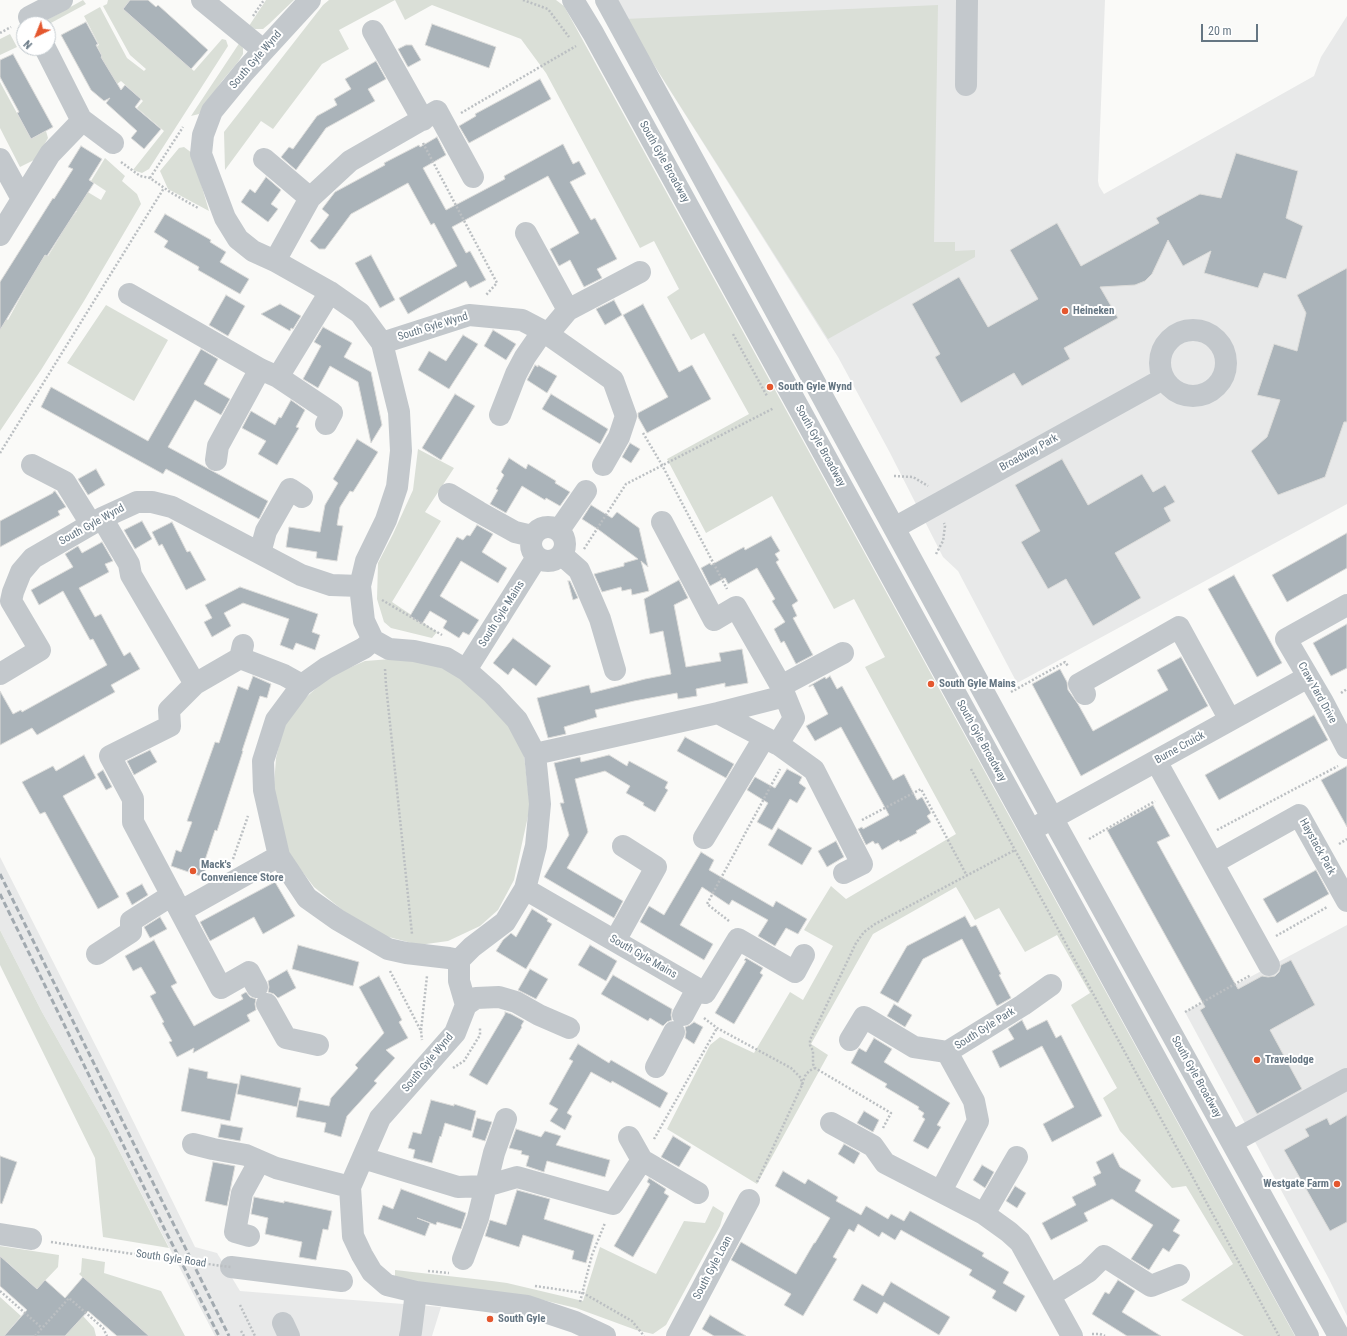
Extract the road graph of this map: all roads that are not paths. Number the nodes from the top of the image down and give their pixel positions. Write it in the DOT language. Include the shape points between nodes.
graph roads {
  1 [pos="62,0"];
  2 [pos="202,0"];
  3 [pos="310,0"];
  4 [pos="573,0"];
  5 [pos="606,0"];
  6 [pos="968,0"];
  7 [pos="38,16"];
  8 [pos="373,31"];
  9 [pos="263,50"];
  10 [pos="49,56"];
  11 [pos="966,85"];
  12 [pos="81,119"];
  13 [pos="429,120"];
  14 [pos="114,150"];
  15 [pos="0,159"];
  16 [pos="264,159"];
  17 [pos="473,177"];
  18 [pos="22,198"];
  19 [pos="310,198"];
  20 [pos="526,233"];
  21 [pos="0,235"];
  22 [pos="275,261"];
  23 [pos="640,272"];
  24 [pos="330,292"];
  25 [pos="129,294"];
  26 [pos="568,310"];
  27 [pos="545,333"];
  28 [pos="382,343"];
  29 [pos="269,373"];
  30 [pos="1164,379"];
  31 [pos="500,415"];
  32 [pos="326,424"];
  33 [pos="216,460"];
  34 [pos="32,465"];
  35 [pos="603,465"];
  36 [pos="586,491"];
  37 [pos="449,494"];
  38 [pos="302,497"];
  39 [pos="97,521"];
  40 [pos="662,522"];
  41 [pos="894,528"];
  42 [pos="559,530"];
  43 [pos="532,536"];
  44 [pos="260,553"];
  45 [pos="537,557"];
  46 [pos="568,560"];
  47 [pos="368,591"];
  48 [pos="5,596"];
  49 [pos="1347,605"];
  50 [pos="373,640"];
  51 [pos="843,653"];
  52 [pos="466,670"];
  53 [pos="615,670"];
  54 [pos="0,674"];
  55 [pos="1308,677"];
  56 [pos="195,684"];
  57 [pos="302,685"];
  58 [pos="1082,689"];
  59 [pos="783,691"];
  60 [pos="718,713"];
  61 [pos="1230,720"];
  62 [pos="777,745"];
  63 [pos="534,754"];
  64 [pos="1344,756"];
  65 [pos="1156,761"];
  66 [pos="1052,818"];
  67 [pos="1030,831"];
  68 [pos="704,838"];
  69 [pos="623,846"];
  70 [pos="279,856"];
  71 [pos="1213,862"];
  72 [pos="844,873"];
  73 [pos="525,889"];
  74 [pos="1346,899"];
  75 [pos="176,903"];
  76 [pos="615,941"];
  77 [pos="97,954"];
  78 [pos="804,956"];
  79 [pos="459,960"];
  80 [pos="1269,965"];
  81 [pos="1051,985"];
  82 [pos="699,990"];
  83 [pos="466,1005"];
  84 [pos="569,1028"];
  85 [pos="850,1040"];
  86 [pos="318,1045"];
  87 [pos="947,1052"];
  88 [pos="656,1067"];
  89 [pos="1347,1079"];
  90 [pos="506,1119"];
  91 [pos="831,1123"];
  92 [pos="629,1137"];
  93 [pos="1232,1142"];
  94 [pos="193,1144"];
  95 [pos="1017,1157"];
  96 [pos="363,1158"];
  97 [pos="642,1160"];
  98 [pos="259,1162"];
  99 [pos="486,1186"];
  100 [pos="350,1187"];
  101 [pos="941,1191"];
  102 [pos="698,1193"];
  103 [pos="749,1200"];
  104 [pos="984,1214"];
  105 [pos="0,1234"];
  106 [pos="249,1236"];
  107 [pos="31,1239"];
  108 [pos="463,1259"];
  109 [pos="231,1267"];
  110 [pos="1179,1275"];
  111 [pos="342,1281"];
  112 [pos="416,1292"];
  113 [pos="1051,1295"];
  114 [pos="410,1336"];
  115 [pos="605,1336"];
  116 [pos="677,1336"];
  117 [pos="1072,1336"];
  118 [pos="1308,1336"];
  119 [pos="1339,1336"];
  1 -- 7 [label="street"];
  2 -- 9 [label="street"];
  3 -- 9 [label="street, South Gyle Wynd"];
  4 -- 67 [label="street, South Gyle Broadway"];
  5 -- 41 [label="street, South Gyle Broadway"];
  6 -- 11 [label="street"];
  8 -- 13 [label="street"];
  9 -- 22 [label="street, South Gyle Wynd" via="212,111 203,135 202,154 225,218 238,238 253,251"];
  10 -- 12 [label="street"];
  12 -- 14 [label="street"];
  12 -- 18 [label="street" via="50,154"];
  13 -- 17 [label="street"];
  13 -- 19 [label="street" via="350,160"];
  15 -- 18 [label="street"];
  16 -- 19 [label="street"];
  18 -- 21 [label="street"];
  19 -- 22 [label="street"];
  20 -- 26 [label="street"];
  22 -- 24 [label="street, South Gyle Wynd"];
  23 -- 26 [label="street"];
  24 -- 28 [label="street, South Gyle Wynd" via="360,313"];
  24 -- 29 [label="street"];
  25 -- 29 [label="street"];
  26 -- 27 [label="street"];
  27 -- 28 [label="street, South Gyle Wynd" via="522,320 468,315"];
  27 -- 31 [label="street" via="525,357"];
  27 -- 35 [label="street, South Gyle Wynd" via="613,380 626,416 619,437"];
  28 -- 47 [label="street, South Gyle Wynd" via="399,412 401,451 396,487 386,520 366,561"];
  29 -- 32 [label="street" via="332,413"];
  29 -- 33 [label="street" via="218,446"];
  30 -- 41 [label="street, Broadway Park"];
  34 -- 39 [label="street" via="65,482"];
  36 -- 42 [label="street"];
  37 -- 43 [label="street" via="515,532"];
  38 -- 44 [label="street" via="290,489 266,531"];
  39 -- 44 [label="street, South Gyle Wynd" via="137,502 152,502 172,507"];
  39 -- 48 [label="street, South Gyle Wynd" via="33,558 21,572 13,592"];
  39 -- 56 [label="street" via="129,564 132,575"];
  40 -- 59 [label="street" via="714,620 736,607"];
  41 -- 66 [label="street, South Gyle Broadway"];
  42 -- 43 [label="street" via="549,526 539,528"];
  42 -- 46 [label="street" via="564,537"];
  43 -- 45 [label="street" via="530,543"];
  44 -- 47 [label="street, South Gyle Wynd" via="301,574 331,585"];
  45 -- 46 [label="street" via="546,561"];
  45 -- 52 [label="street, South Gyle Mains"];
  46 -- 53 [label="street" via="579,570 600,619"];
  47 -- 50 [label="street, South Gyle Wynd" via="364,621"];
  48 -- 54 [label="street, South Gyle Wynd" via="40,650"];
  49 -- 55 [label="street, Craw Yard Drive" via="1286,639"];
  50 -- 52 [label="street" via="389,649 446,658"];
  50 -- 57 [label="street"];
  51 -- 59 [label="street"];
  52 -- 63 [label="street" via="517,720"];
  55 -- 61 [label="street, Burne Cruick"];
  55 -- 64 [label="street, Craw Yard Drive"];
  56 -- 57 [label="street" via="242,651"];
  56 -- 75 [label="street" via="169,710 170,726 110,756 133,799 133,822"];
  57 -- 70 [label="street" via="276,720 263,762 264,790"];
  58 -- 61 [label="street" via="1179,627"];
  59 -- 60 [label="street"];
  59 -- 62 [label="street" via="794,718"];
  60 -- 62 [label="street"];
  60 -- 63 [label="street"];
  61 -- 65 [label="street, Burne Cruick"];
  62 -- 68 [label="street"];
  62 -- 72 [label="street" via="814,770 862,864"];
  63 -- 73 [label="street" via="540,804 536,846"];
  65 -- 66 [label="street, Burne Cruick"];
  65 -- 71 [label="street"];
  66 -- 67 [label="street"];
  66 -- 93 [label="street, South Gyle Broadway"];
  67 -- 118 [label="street, South Gyle Broadway"];
  69 -- 76 [label="street" via="656,866"];
  70 -- 75 [label="street"];
  70 -- 79 [label="street" via="307,898 344,924 388,949"];
  71 -- 74 [label="street, Haystack Park" via="1299,815"];
  71 -- 80 [label="street"];
  73 -- 76 [label="street, South Gyle Mains"];
  73 -- 79 [label="street" via="505,922"];
  75 -- 77 [label="street" via="131,920 131,932"];
  75 -- 86 [label="street" via="221,988 249,972 286,1038"];
  76 -- 82 [label="street, South Gyle Mains"];
  78 -- 82 [label="street" via="795,972 738,939 705,993"];
  79 -- 83 [label="street" via="459,981"];
  81 -- 87 [label="street, South Gyle Park"];
  82 -- 88 [label="street"];
  83 -- 84 [label="street" via="476,998 499,997 516,1002"];
  83 -- 96 [label="street, South Gyle Wynd" via="455,1033 380,1118"];
  85 -- 87 [label="street" via="864,1017 914,1047"];
  87 -- 101 [label="street, South Gyle Park" via="974,1101 978,1121"];
  89 -- 93 [label="street"];
  90 -- 99 [label="street"];
  91 -- 101 [label="street"];
  92 -- 97 [label="street"];
  93 -- 119 [label="street, South Gyle Broadway"];
  94 -- 98 [label="street" via="246,1155"];
  95 -- 104 [label="street"];
  96 -- 99 [label="street" via="458,1187"];
  96 -- 100 [label="street, South Gyle Wynd"];
  97 -- 99 [label="street" via="613,1204 517,1177"];
  97 -- 102 [label="street"];
  98 -- 100 [label="street"];
  98 -- 106 [label="street" via="242,1193 235,1232"];
  99 -- 108 [label="street"];
  100 -- 112 [label="street, South Gyle Wynd" via="354,1236 372,1272 387,1284"];
  101 -- 104 [label="street"];
  103 -- 116 [label="street, South Gyle Loan"];
  104 -- 113 [label="street" via="1020,1242"];
  105 -- 107 [label="street"];
  109 -- 111 [label="street"];
  110 -- 113 [label="street" via="1151,1286 1104,1256 1088,1272"];
  112 -- 114 [label="street"];
  112 -- 115 [label="street" via="527,1306 575,1322"];
  113 -- 117 [label="street"];
}
